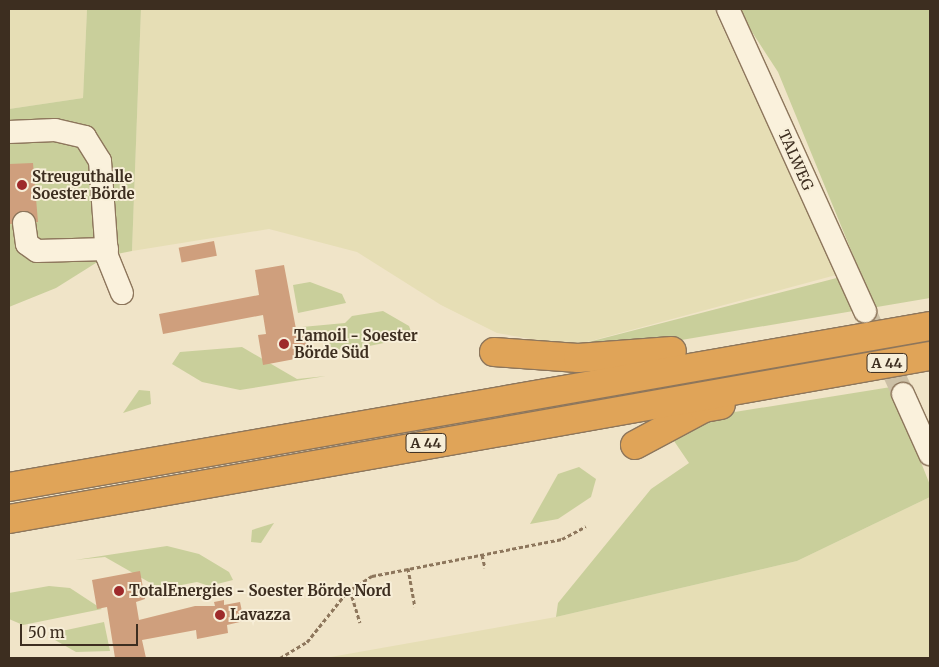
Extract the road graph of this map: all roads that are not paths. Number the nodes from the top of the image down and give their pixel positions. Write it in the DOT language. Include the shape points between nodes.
graph roads {
  1 [pos="728,9"];
  2 [pos="9,132"];
  3 [pos="24,223"];
  4 [pos="107,249"];
  5 [pos="122,293"];
  6 [pos="864,311"];
  7 [pos="930,326"];
  8 [pos="834,340"];
  9 [pos="494,352"];
  10 [pos="930,356"];
  11 [pos="844,369"];
  12 [pos="903,394"];
  13 [pos="635,445"];
  14 [pos="930,454"];
  15 [pos="9,487"];
  16 [pos="9,519"];
  1 -- 6 [label="street, TALWEG"];
  2 -- 4 [label="street" via="55,130 84,137 100,161"];
  3 -- 4 [label="street" via="27,244 37,251"];
  4 -- 5 [label="street"];
  7 -- 8 [label="highway, A 44"];
  8 -- 9 [label="highway" via="784,335 651,354 578,358"];
  8 -- 15 [label="highway, A 44"];
  10 -- 11 [label="highway, A 44"];
  11 -- 13 [label="highway" via="815,390 704,408"];
  11 -- 16 [label="highway, A 44"];
  12 -- 14 [label="street"];
}
